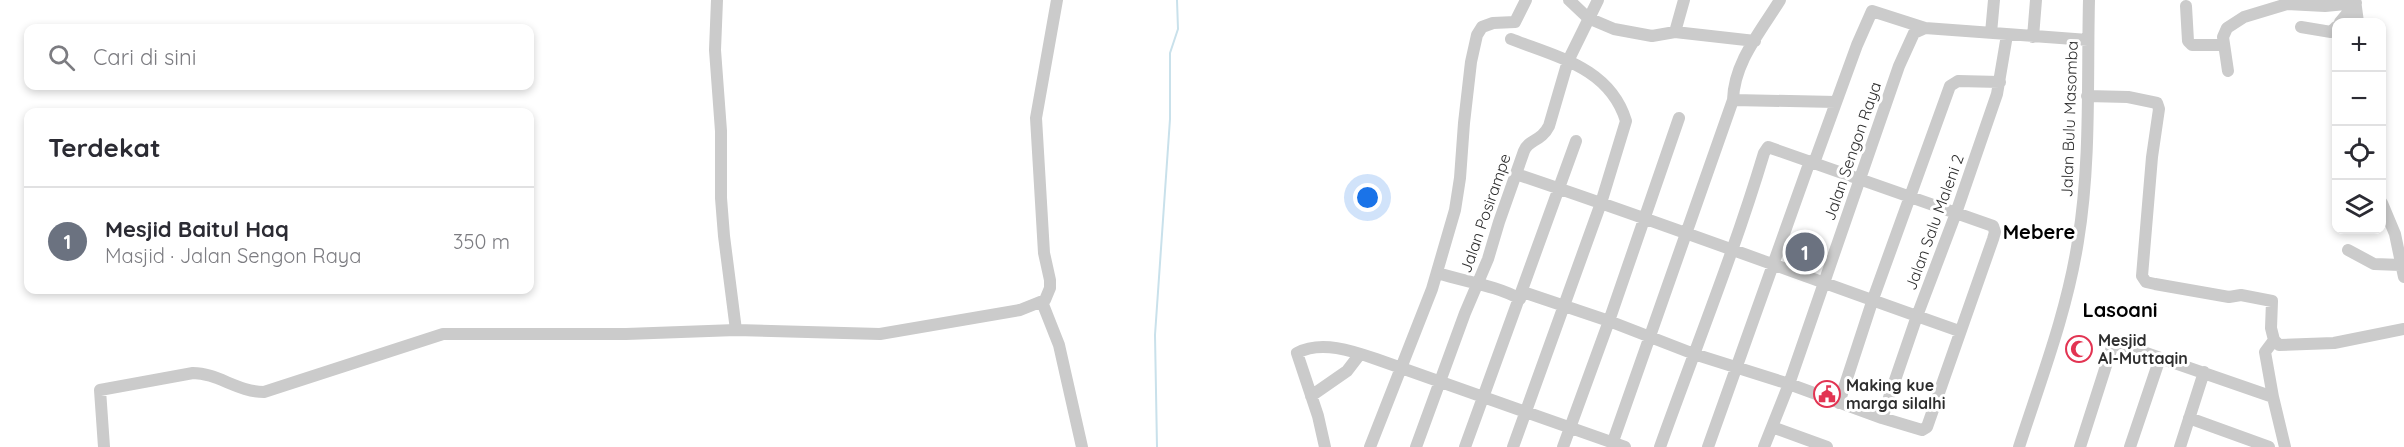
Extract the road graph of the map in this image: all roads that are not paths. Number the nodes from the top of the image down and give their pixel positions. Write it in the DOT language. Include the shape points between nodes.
graph roads {
  1 [pos="717,0"];
  2 [pos="1058,0"];
  3 [pos="1526,0"];
  4 [pos="1569,0"];
  5 [pos="1598,0"];
  6 [pos="1684,0"];
  7 [pos="1780,0"];
  8 [pos="1994,0"];
  9 [pos="2036,0"];
  10 [pos="2089,0"];
  11 [pos="2356,1"];
  12 [pos="2186,6"];
  13 [pos="1588,18"];
  14 [pos="2343,18"];
  15 [pos="2358,18"];
  16 [pos="2301,27"];
  17 [pos="1925,28"];
  18 [pos="2332,31"];
  19 [pos="1675,32"];
  20 [pos="1991,33"];
  21 [pos="2007,35"];
  22 [pos="2033,37"];
  23 [pos="1511,39"];
  24 [pos="2088,40"];
  25 [pos="1755,41"];
  26 [pos="2223,45"];
  27 [pos="1568,61"];
  28 [pos="2228,71"];
  29 [pos="2000,82"];
  30 [pos="2087,96"];
  31 [pos="1733,100"];
  32 [pos="1836,102"];
  33 [pos="1679,118"];
  34 [pos="1576,141"];
  35 [pos="1812,162"];
  36 [pos="1516,174"];
  37 [pos="1860,179"];
  38 [pos="1559,189"];
  39 [pos="1910,197"];
  40 [pos="1601,203"];
  41 [pos="2386,212"];
  42 [pos="1956,213"];
  43 [pos="1645,220"];
  44 [pos="1687,234"];
  45 [pos="2401,246"];
  46 [pos="1733,249"];
  47 [pos="2348,249"];
  48 [pos="1774,265"];
  49 [pos="2403,271"];
  50 [pos="1438,273"];
  51 [pos="1823,283"];
  52 [pos="1479,284"];
  53 [pos="1521,295"];
  54 [pos="1873,299"];
  55 [pos="1042,302"];
  56 [pos="1564,306"];
  57 [pos="1917,316"];
  58 [pos="1609,321"];
  59 [pos="2404,329"];
  60 [pos="736,330"];
  61 [pos="1959,331"];
  62 [pos="1651,338"];
  63 [pos="2274,340"];
  64 [pos="1360,354"];
  65 [pos="1694,354"];
  66 [pos="2160,358"];
  67 [pos="1737,366"];
  68 [pos="1400,368"];
  69 [pos="2204,372"];
  70 [pos="1440,383"];
  71 [pos="1789,384"];
  72 [pos="1311,396"];
  73 [pos="1483,396"];
  74 [pos="2272,398"];
  75 [pos="1839,403"];
  76 [pos="1526,412"];
  77 [pos="1882,418"];
  78 [pos="2189,418"];
  79 [pos="1772,427"];
  80 [pos="1570,428"];
  81 [pos="1616,446"];
  82 [pos="104,447"];
  83 [pos="1082,447"];
  84 [pos="1325,447"];
  85 [pos="1370,447"];
  86 [pos="1416,447"];
  87 [pos="1465,447"];
  88 [pos="1513,447"];
  89 [pos="1563,447"];
  90 [pos="1660,447"];
  91 [pos="1708,447"];
  92 [pos="1764,447"];
  93 [pos="1827,447"];
  94 [pos="2019,447"];
  95 [pos="2080,447"];
  96 [pos="2130,447"];
  97 [pos="2180,447"];
  98 [pos="2269,447"];
  99 [pos="2285,447"];
  1 -- 60 [label="street" via="715,50 722,217"];
  2 -- 55 [label="street" via="1036,118 1044,252 1050,288"];
  3 -- 50 [label="street" via="1515,22 1487,25 1479,30 1474,44 1461,178"];
  4 -- 13 [label="street"];
  5 -- 13 [label="street, Jalan Posirampe"];
  6 -- 19 [label="street"];
  7 -- 25 [label="street"];
  8 -- 20 [label="street"];
  9 -- 22 [label="street"];
  10 -- 24 [label="street, Jalan Bulu Masomba"];
  11 -- 14 [label="street"];
  11 -- 15 [label="street"];
  11 -- 26 [label="street" via="2333,6 2276,6 2233,23 2225,32"];
  12 -- 26 [label="street" via="2188,41 2192,45"];
  13 -- 19 [label="street" via="1614,29 1652,36"];
  13 -- 27 [label="street, Jalan Posirampe"];
  16 -- 18 [label="street"];
  17 -- 20 [label="street"];
  17 -- 32 [label="street" via="1873,11"];
  17 -- 37 [label="street, Jalan Sengon Raya" via="1915,32 1907,45"];
  19 -- 25 [label="street"];
  20 -- 21 [label="street"];
  21 -- 22 [label="street"];
  21 -- 29 [label="street, Jalan Salu Maleni 2"];
  22 -- 24 [label="street"];
  23 -- 27 [label="street"];
  24 -- 30 [label="street, Jalan Bulu Masomba"];
  25 -- 31 [label="street" via="1734,80"];
  26 -- 28 [label="street"];
  27 -- 36 [label="street, Jalan Posirampe" via="1549,126 1539,140 1526,145"];
  27 -- 40 [label="street" via="1605,83 1626,121"];
  29 -- 39 [label="street" via="1953,83"];
  29 -- 42 [label="street, Jalan Salu Maleni 2"];
  30 -- 63 [label="street" via="2144,99 2158,106 2142,266 2145,280 2229,297 2241,295 2272,301"];
  30 -- 94 [label="street, Jalan Bulu Masomba" via="2085,179 2072,276"];
  31 -- 32 [label="street"];
  31 -- 44 [label="street"];
  32 -- 35 [label="street"];
  33 -- 43 [label="street"];
  34 -- 38 [label="street"];
  35 -- 37 [label="street"];
  35 -- 46 [label="street" via="1766,148"];
  35 -- 48 [label="street"];
  36 -- 38 [label="street"];
  36 -- 52 [label="street, Jalan Posirampe"];
  37 -- 39 [label="street"];
  37 -- 51 [label="street, Jalan Sengon Raya"];
  38 -- 40 [label="street"];
  38 -- 53 [label="street"];
  39 -- 42 [label="street"];
  39 -- 54 [label="street"];
  40 -- 43 [label="street"];
  40 -- 56 [label="street"];
  41 -- 45 [label="street"];
  42 -- 57 [label="street, Jalan Salu Maleni 2"];
  42 -- 61 [label="street" via="1993,226 1995,232"];
  43 -- 44 [label="street"];
  43 -- 58 [label="street"];
  44 -- 46 [label="street"];
  44 -- 62 [label="street"];
  45 -- 49 [label="street"];
  46 -- 48 [label="street"];
  46 -- 65 [label="street"];
  47 -- 49 [label="street" via="2374,264"];
  48 -- 51 [label="street"];
  48 -- 67 [label="street"];
  50 -- 52 [label="street"];
  50 -- 68 [label="street"];
  51 -- 54 [label="street"];
  51 -- 71 [label="street, Jalan Sengon Raya"];
  52 -- 53 [label="street"];
  52 -- 70 [label="street, Jalan Posirampe"];
  53 -- 56 [label="street"];
  53 -- 73 [label="street"];
  54 -- 57 [label="street"];
  54 -- 75 [label="street"];
  55 -- 60 [label="street" via="880,334"];
  55 -- 83 [label="street" via="1059,345"];
  56 -- 58 [label="street"];
  56 -- 76 [label="street"];
  57 -- 61 [label="street"];
  57 -- 77 [label="street, Jalan Salu Maleni 2"];
  58 -- 62 [label="street"];
  58 -- 80 [label="street"];
  59 -- 63 [label="street" via="2334,343 2279,345"];
  60 -- 82 [label="street" via="443,334 264,392 203,373 100,390"];
  61 -- 77 [label="street" via="1925,429"];
  62 -- 65 [label="street"];
  62 -- 81 [label="street"];
  63 -- 74 [label="street" via="2265,352"];
  64 -- 68 [label="street"];
  64 -- 72 [label="street" via="1347,371"];
  64 -- 72 [label="street" via="1328,348 1297,353"];
  65 -- 67 [label="street"];
  65 -- 90 [label="street"];
  66 -- 69 [label="street"];
  66 -- 95 [label="street" via="2113,345"];
  66 -- 96 [label="street"];
  67 -- 71 [label="street"];
  67 -- 91 [label="street"];
  68 -- 70 [label="street"];
  68 -- 85 [label="street"];
  69 -- 74 [label="street"];
  69 -- 78 [label="street"];
  70 -- 73 [label="street"];
  70 -- 86 [label="street, Jalan Posirampe"];
  71 -- 75 [label="street"];
  71 -- 79 [label="street, Jalan Sengon Raya"];
  72 -- 84 [label="street"];
  73 -- 76 [label="street"];
  73 -- 87 [label="street"];
  74 -- 99 [label="street"];
  75 -- 77 [label="street"];
  76 -- 80 [label="street"];
  76 -- 88 [label="street"];
  78 -- 97 [label="street"];
  78 -- 98 [label="street"];
  79 -- 92 [label="street, Jalan Sengon Raya"];
  79 -- 93 [label="street"];
  80 -- 81 [label="street"];
  80 -- 89 [label="street"];
}
